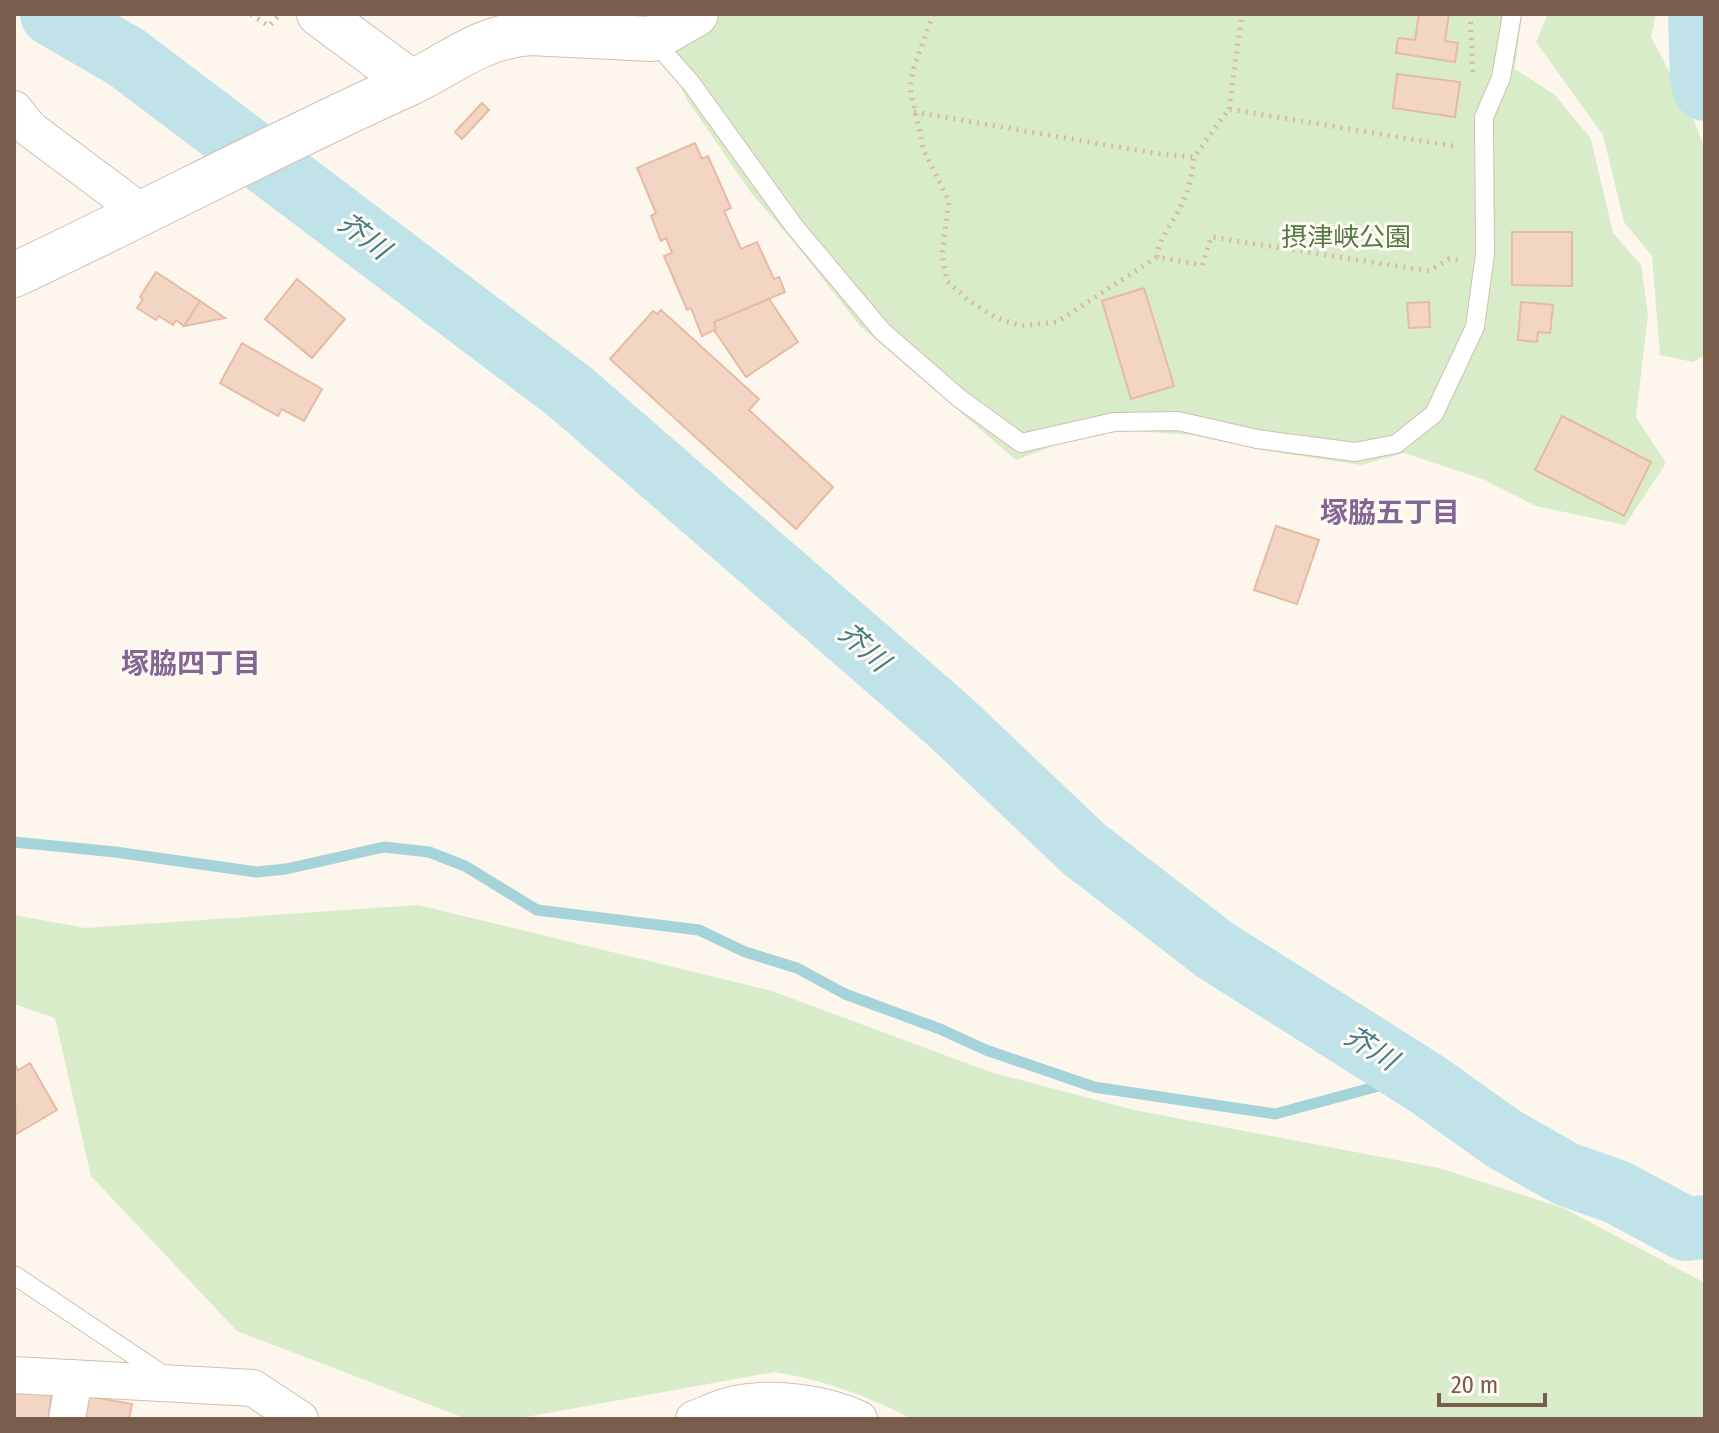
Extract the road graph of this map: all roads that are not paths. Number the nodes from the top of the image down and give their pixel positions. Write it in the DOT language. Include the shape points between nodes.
graph roads {
  1 [pos="319,14"];
  2 [pos="696,14"];
  3 [pos="1512,14"];
  4 [pos="652,39"];
  5 [pos="357,43"];
  6 [pos="411,82"];
  7 [pos="361,104"];
  8 [pos="14,109"];
  9 [pos="151,210"];
  10 [pos="14,275"];
  11 [pos="14,1275"];
  12 [pos="14,1375"];
  13 [pos="74,1378"];
  14 [pos="177,1383"];
  15 [pos="67,1419"];
  16 [pos="300,1419"];
  17 [pos="694,1419"];
  18 [pos="859,1419"];
  1 -- 5 [label="street"];
  2 -- 4 [label="street"];
  3 -- 4 [label="lane" via="1501,78 1484,117 1484,264 1475,327 1434,414 1396,444 1355,452 1257,439 1178,421 1114,422 1021,443 882,331 794,226 691,83"];
  4 -- 6 [label="street" via="510,34 478,44"];
  5 -- 6 [label="street"];
  5 -- 7 [label="street" via="367,73"];
  6 -- 7 [label="street"];
  7 -- 9 [label="street"];
  8 -- 9 [label="street" via="30,129"];
  9 -- 10 [label="street"];
  11 -- 14 [label="lane"];
  12 -- 13 [label="street"];
  13 -- 14 [label="street"];
  13 -- 15 [label="street"];
  14 -- 16 [label="street" via="253,1388"];
  17 -- 18 [label="street" via="759,1401 828,1409"];
}
